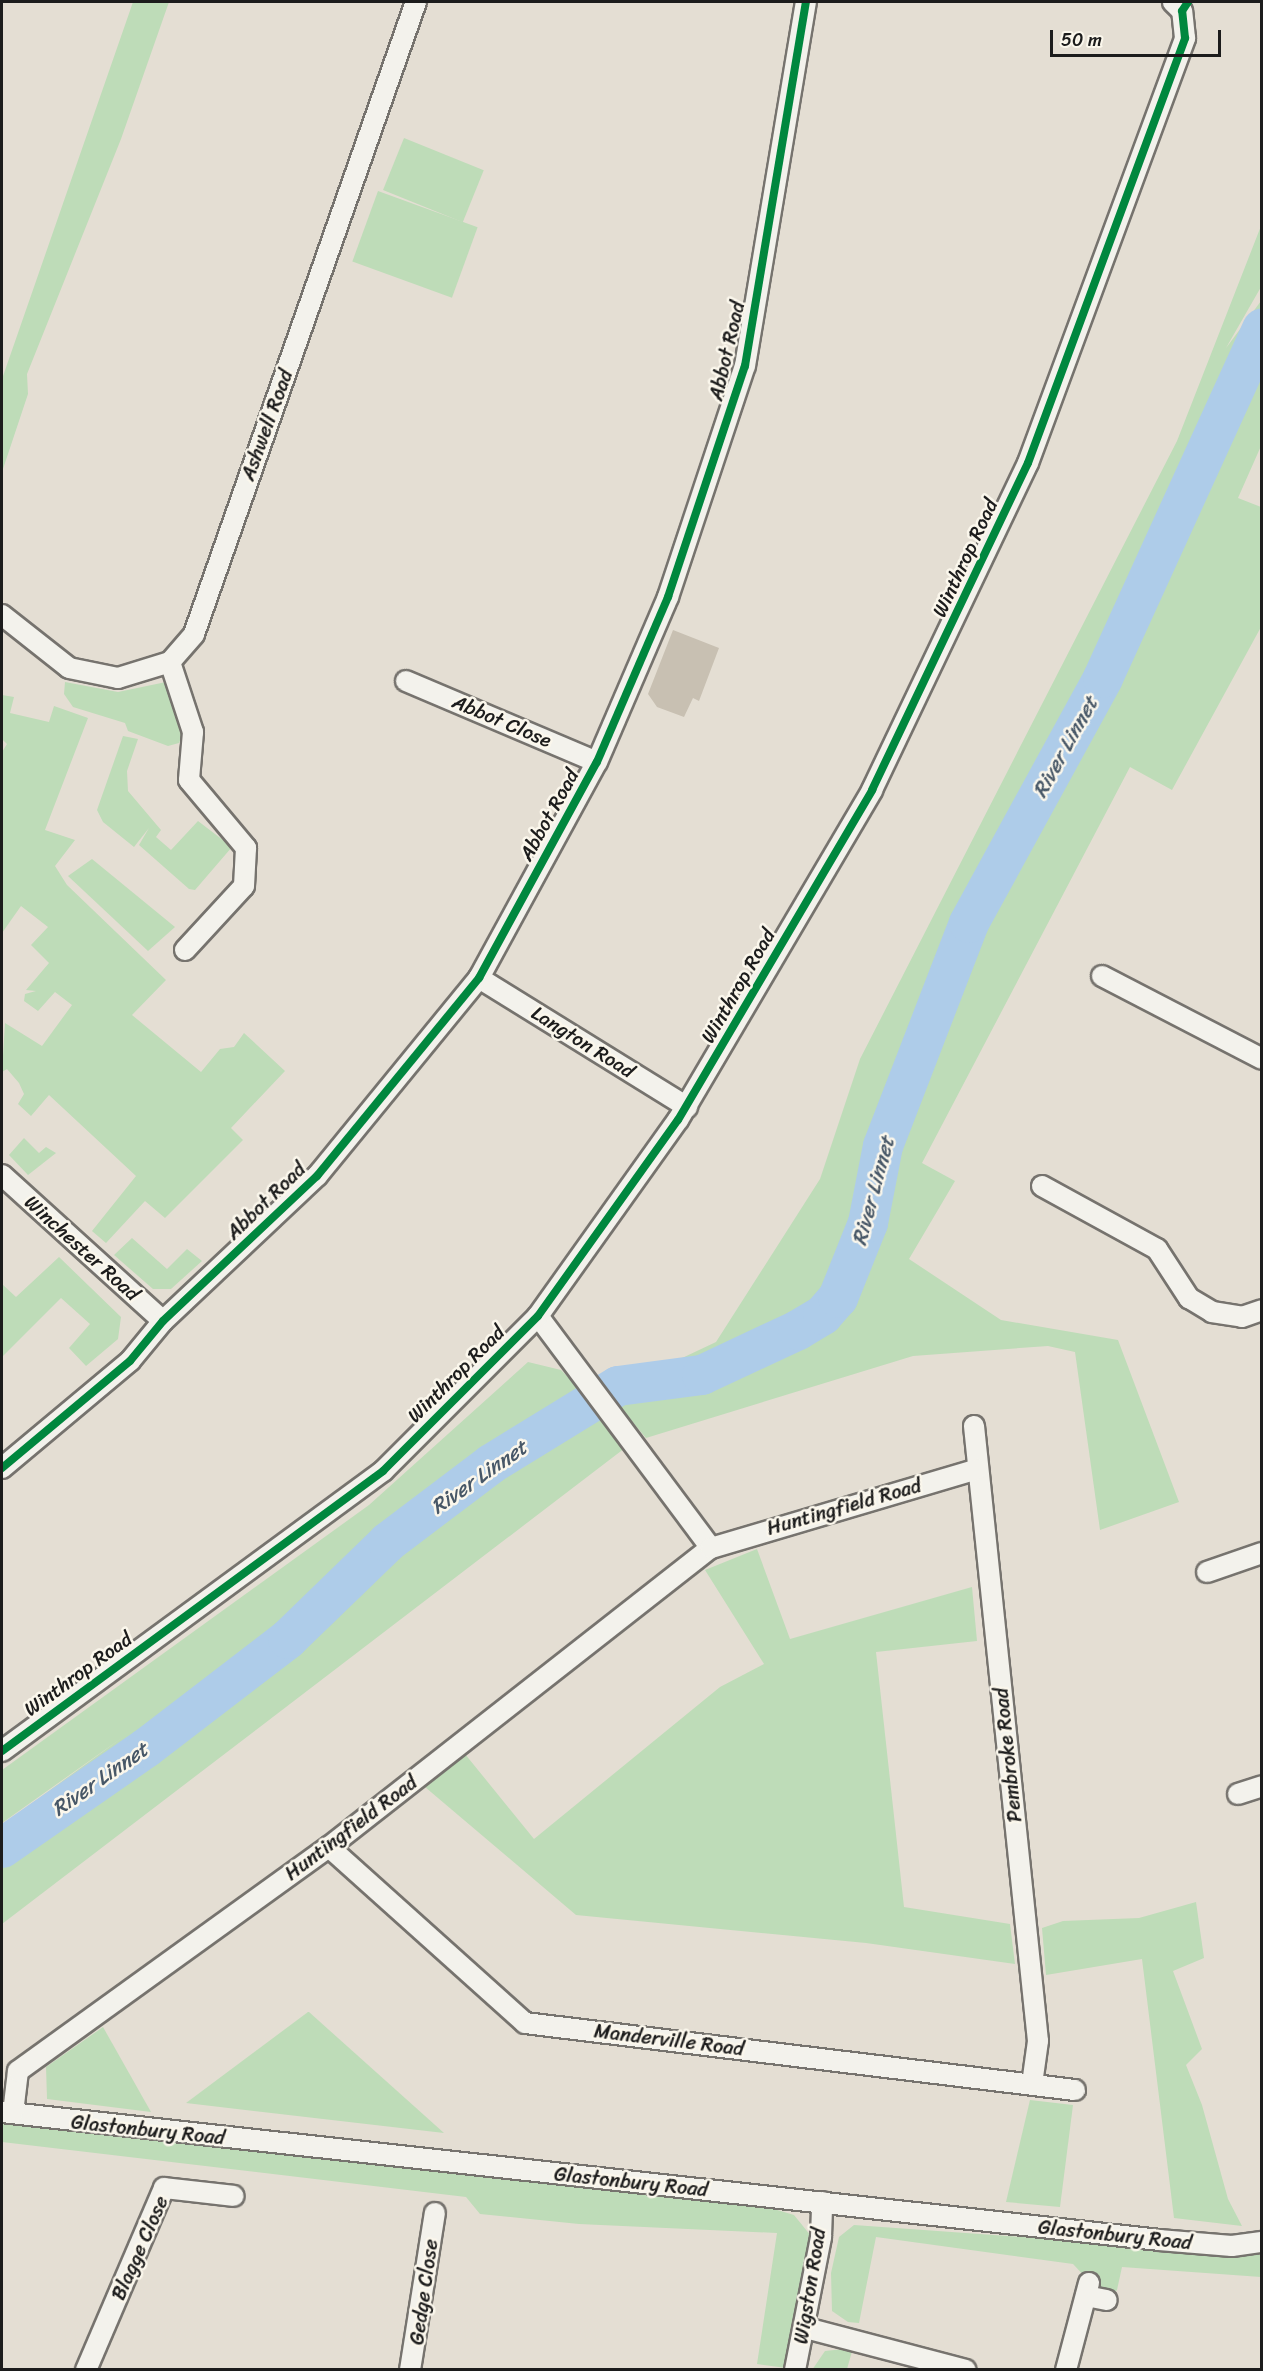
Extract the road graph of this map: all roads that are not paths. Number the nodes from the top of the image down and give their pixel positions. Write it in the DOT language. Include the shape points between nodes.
graph roads {
  1 [pos="416,2"];
  2 [pos="806,2"];
  3 [pos="1181,5"];
  4 [pos="2,615"];
  5 [pos="170,662"];
  6 [pos="406,681"];
  7 [pos="597,762"];
  8 [pos="185,950"];
  9 [pos="1102,976"];
  10 [pos="479,978"];
  11 [pos="1262,1059"];
  12 [pos="687,1107"];
  13 [pos="2,1175"];
  14 [pos="1042,1186"];
  15 [pos="1262,1310"];
  16 [pos="538,1316"];
  17 [pos="163,1321"];
  18 [pos="974,1426"];
  19 [pos="2,1468"];
  20 [pos="977,1469"];
  21 [pos="711,1548"];
  22 [pos="1262,1552"];
  23 [pos="1208,1572"];
  24 [pos="2,1751"];
  25 [pos="1262,1786"];
  26 [pos="1238,1794"];
  27 [pos="328,1847"];
  28 [pos="1032,2084"];
  29 [pos="1075,2091"];
  30 [pos="7,2113"];
  31 [pos="234,2196"];
  32 [pos="822,2202"];
  33 [pos="435,2213"];
  34 [pos="1262,2242"];
  35 [pos="1107,2300"];
  36 [pos="806,2328"];
  37 [pos="86,2370"];
  38 [pos="410,2370"];
  39 [pos="795,2370"];
  40 [pos="966,2370"];
  41 [pos="1066,2370"];
  1 -- 5 [label="street, Ashwell Road" via="194,634"];
  2 -- 7 [label="street, Abbot Road" via="745,366 668,597"];
  3 -- 12 [label="street, Winthrop Road" via="1185,38 1028,463 872,790"];
  4 -- 5 [label="street" via="69,668 118,678"];
  5 -- 8 [label="street" via="193,732 189,780 246,848 244,886"];
  6 -- 7 [label="street, Abbot Close"];
  7 -- 10 [label="street, Abbot Road"];
  9 -- 11 [label="street"];
  10 -- 12 [label="street, Langton Road"];
  10 -- 17 [label="street, Abbot Road" via="317,1176"];
  12 -- 16 [label="street, Winthrop Road"];
  13 -- 17 [label="street, Winchester Road"];
  14 -- 15 [label="street" via="1157,1249 1189,1298 1212,1312 1242,1317"];
  16 -- 21 [label="street"];
  16 -- 24 [label="street, Winthrop Road" via="383,1471"];
  17 -- 19 [label="street, Abbot Road" via="130,1361"];
  18 -- 20 [label="street, Pembroke Road"];
  20 -- 21 [label="street, Huntingfield Road"];
  20 -- 28 [label="street, Pembroke Road" via="1038,2041"];
  21 -- 27 [label="street, Huntingfield Road"];
  22 -- 23 [label="street"];
  25 -- 26 [label="street"];
  27 -- 28 [label="street, Manderville Road" via="525,2022"];
  27 -- 30 [label="street, Huntingfield Road" via="18,2071"];
  28 -- 29 [label="street, Manderville Road"];
  30 -- 32 [label="street, Glastonbury Road"];
  31 -- 37 [label="street, Blagge Close" via="164,2188"];
  32 -- 34 [label="street, Glastonbury Road" via="1159,2240 1232,2246"];
  32 -- 36 [label="street, Wigston Road"];
  33 -- 38 [label="street, Gedge Close"];
  35 -- 41 [label="street" via="1087,2290"];
  36 -- 39 [label="street, Wigston Road"];
  36 -- 40 [label="street"];
}
